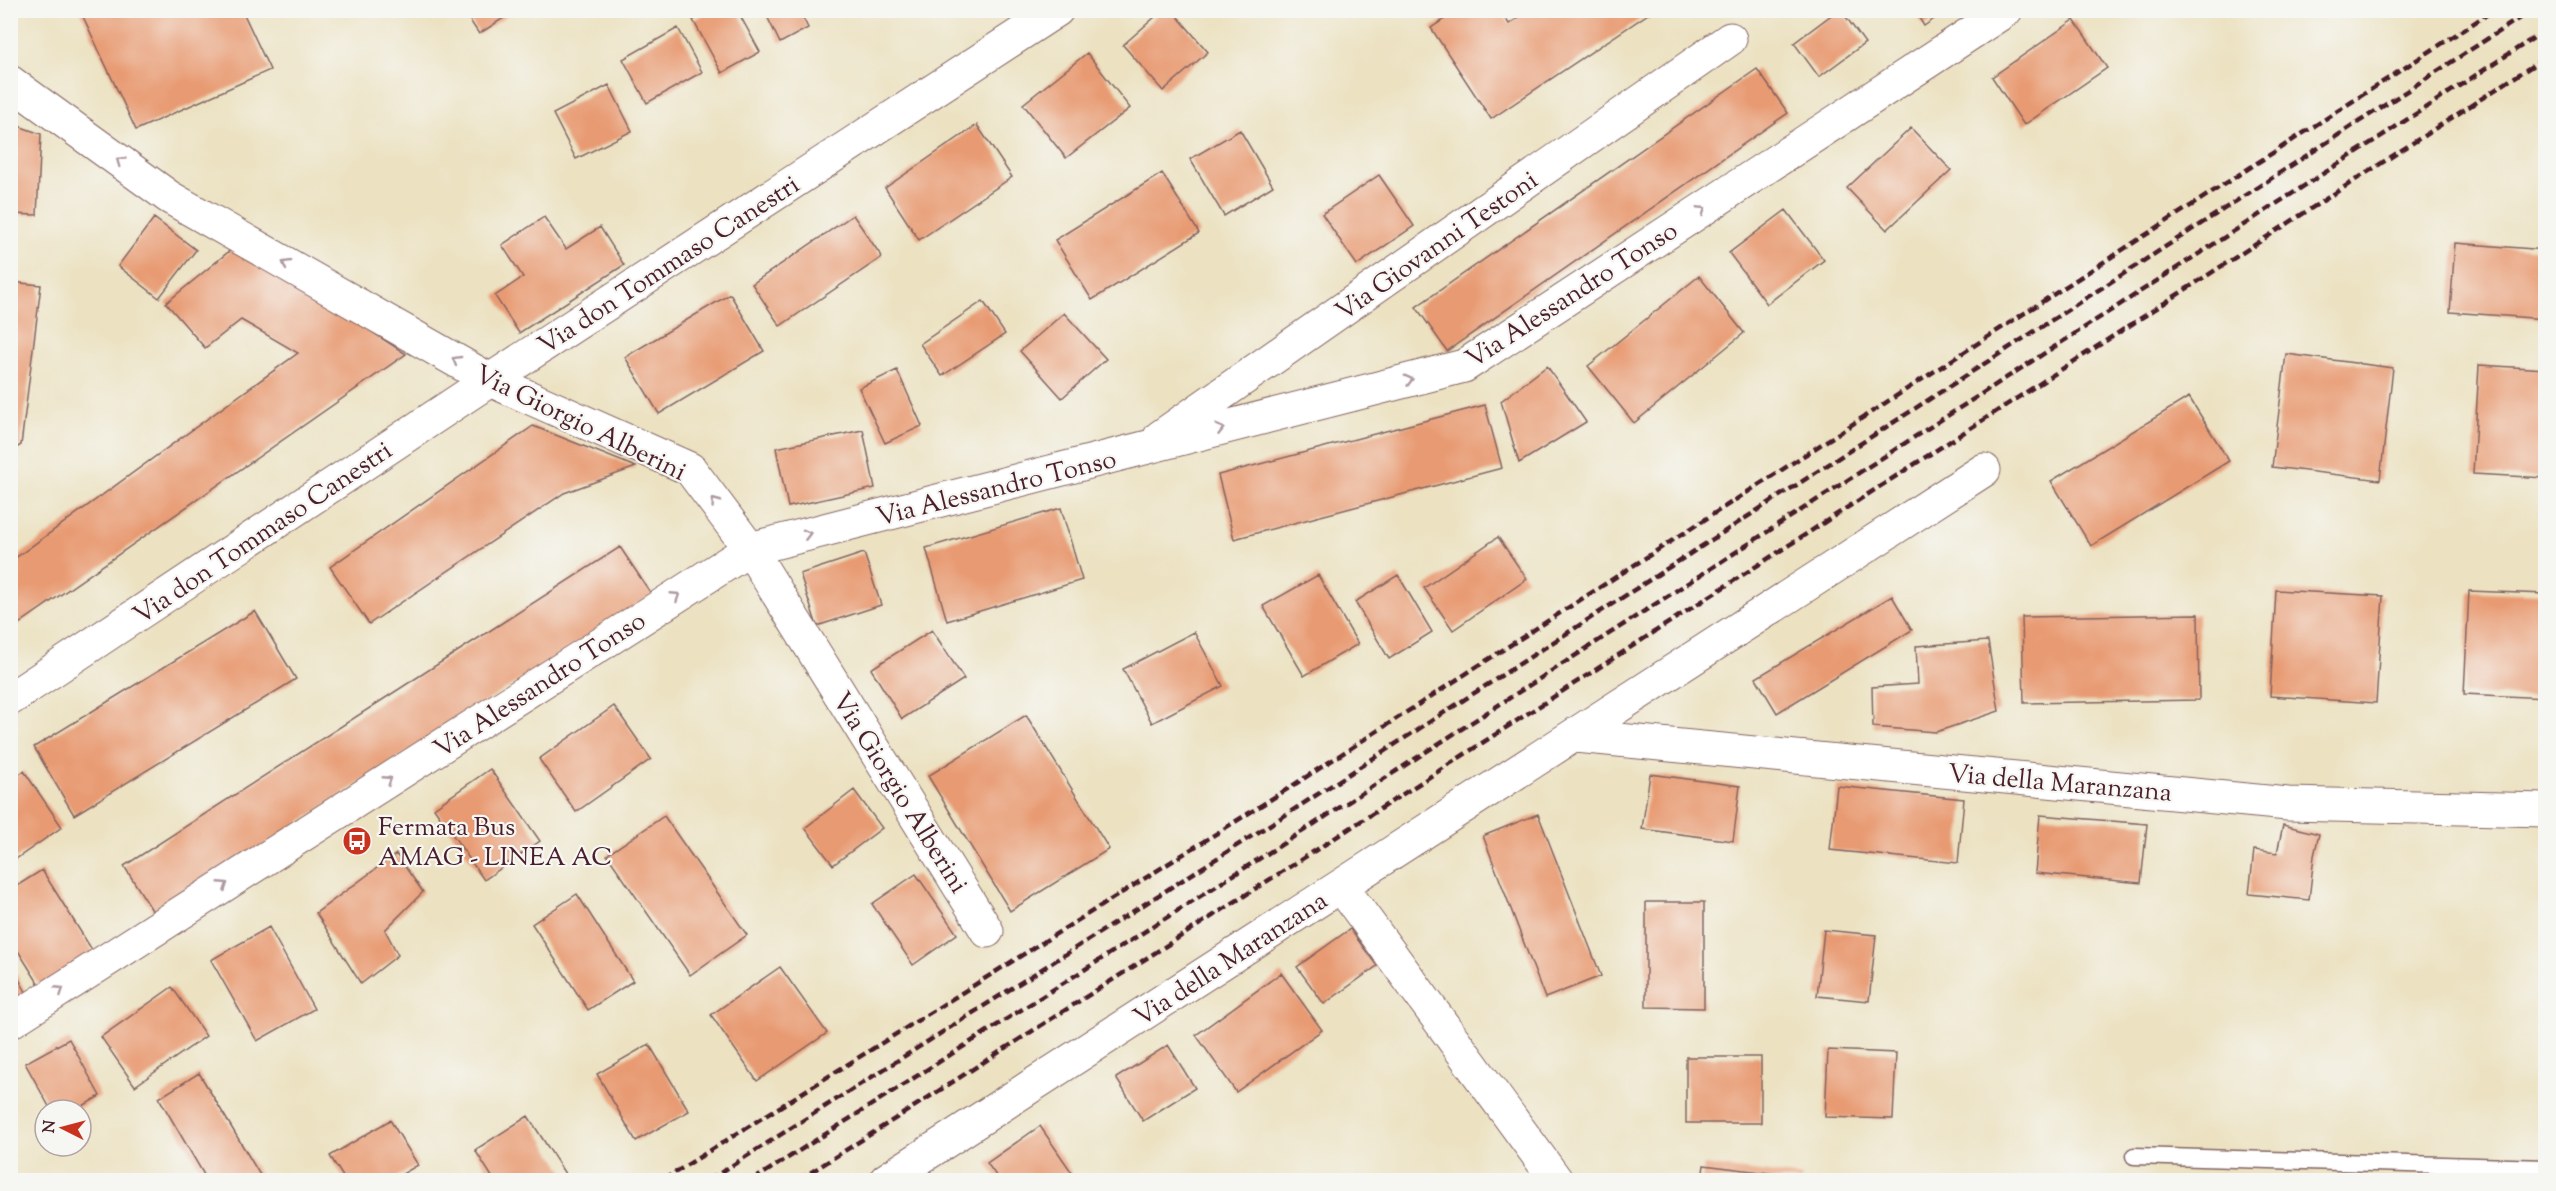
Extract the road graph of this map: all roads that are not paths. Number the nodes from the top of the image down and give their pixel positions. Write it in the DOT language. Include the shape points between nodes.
graph roads {
  1 [pos="1057,10"];
  2 [pos="2006,10"];
  3 [pos="1730,39"];
  4 [pos="10,82"];
  5 [pos="490,380"];
  6 [pos="1142,450"];
  7 [pos="1984,470"];
  8 [pos="750,549"];
  9 [pos="10,699"];
  10 [pos="1576,736"];
  11 [pos="2546,810"];
  12 [pos="1341,886"];
  13 [pos="987,931"];
  14 [pos="10,1022"];
  15 [pos="2134,1155"];
  16 [pos="2546,1168"];
  17 [pos="886,1180"];
  18 [pos="1556,1180"];
  1 -- 5 [label="street, Via don Tommaso Canestri"];
  6 -- 2 [label="street, Via Alessandro Tonso, one-way" via="1464,366"];
  3 -- 6 [label="street, Via Giovanni Testoni"];
  5 -- 4 [label="street, Via Giorgio Alberini, one-way" via="170,197"];
  8 -- 5 [label="street, Via Giorgio Alberini, one-way" via="690,469"];
  5 -- 9 [label="street, Via don Tommaso Canestri"];
  8 -- 6 [label="street, Via Alessandro Tonso, one-way"];
  7 -- 10 [label="street, Via della Maranzana"];
  8 -- 13 [label="street, Via Giorgio Alberini"];
  14 -- 8 [label="street, Via Alessandro Tonso, one-way"];
  10 -- 11 [label="street, Via della Maranzana" via="2288,804"];
  10 -- 12 [label="street, Via della Maranzana"];
  12 -- 17 [label="street, Via della Maranzana"];
  12 -- 18 [label="street"];
  15 -- 16 [label="lane"];
}
